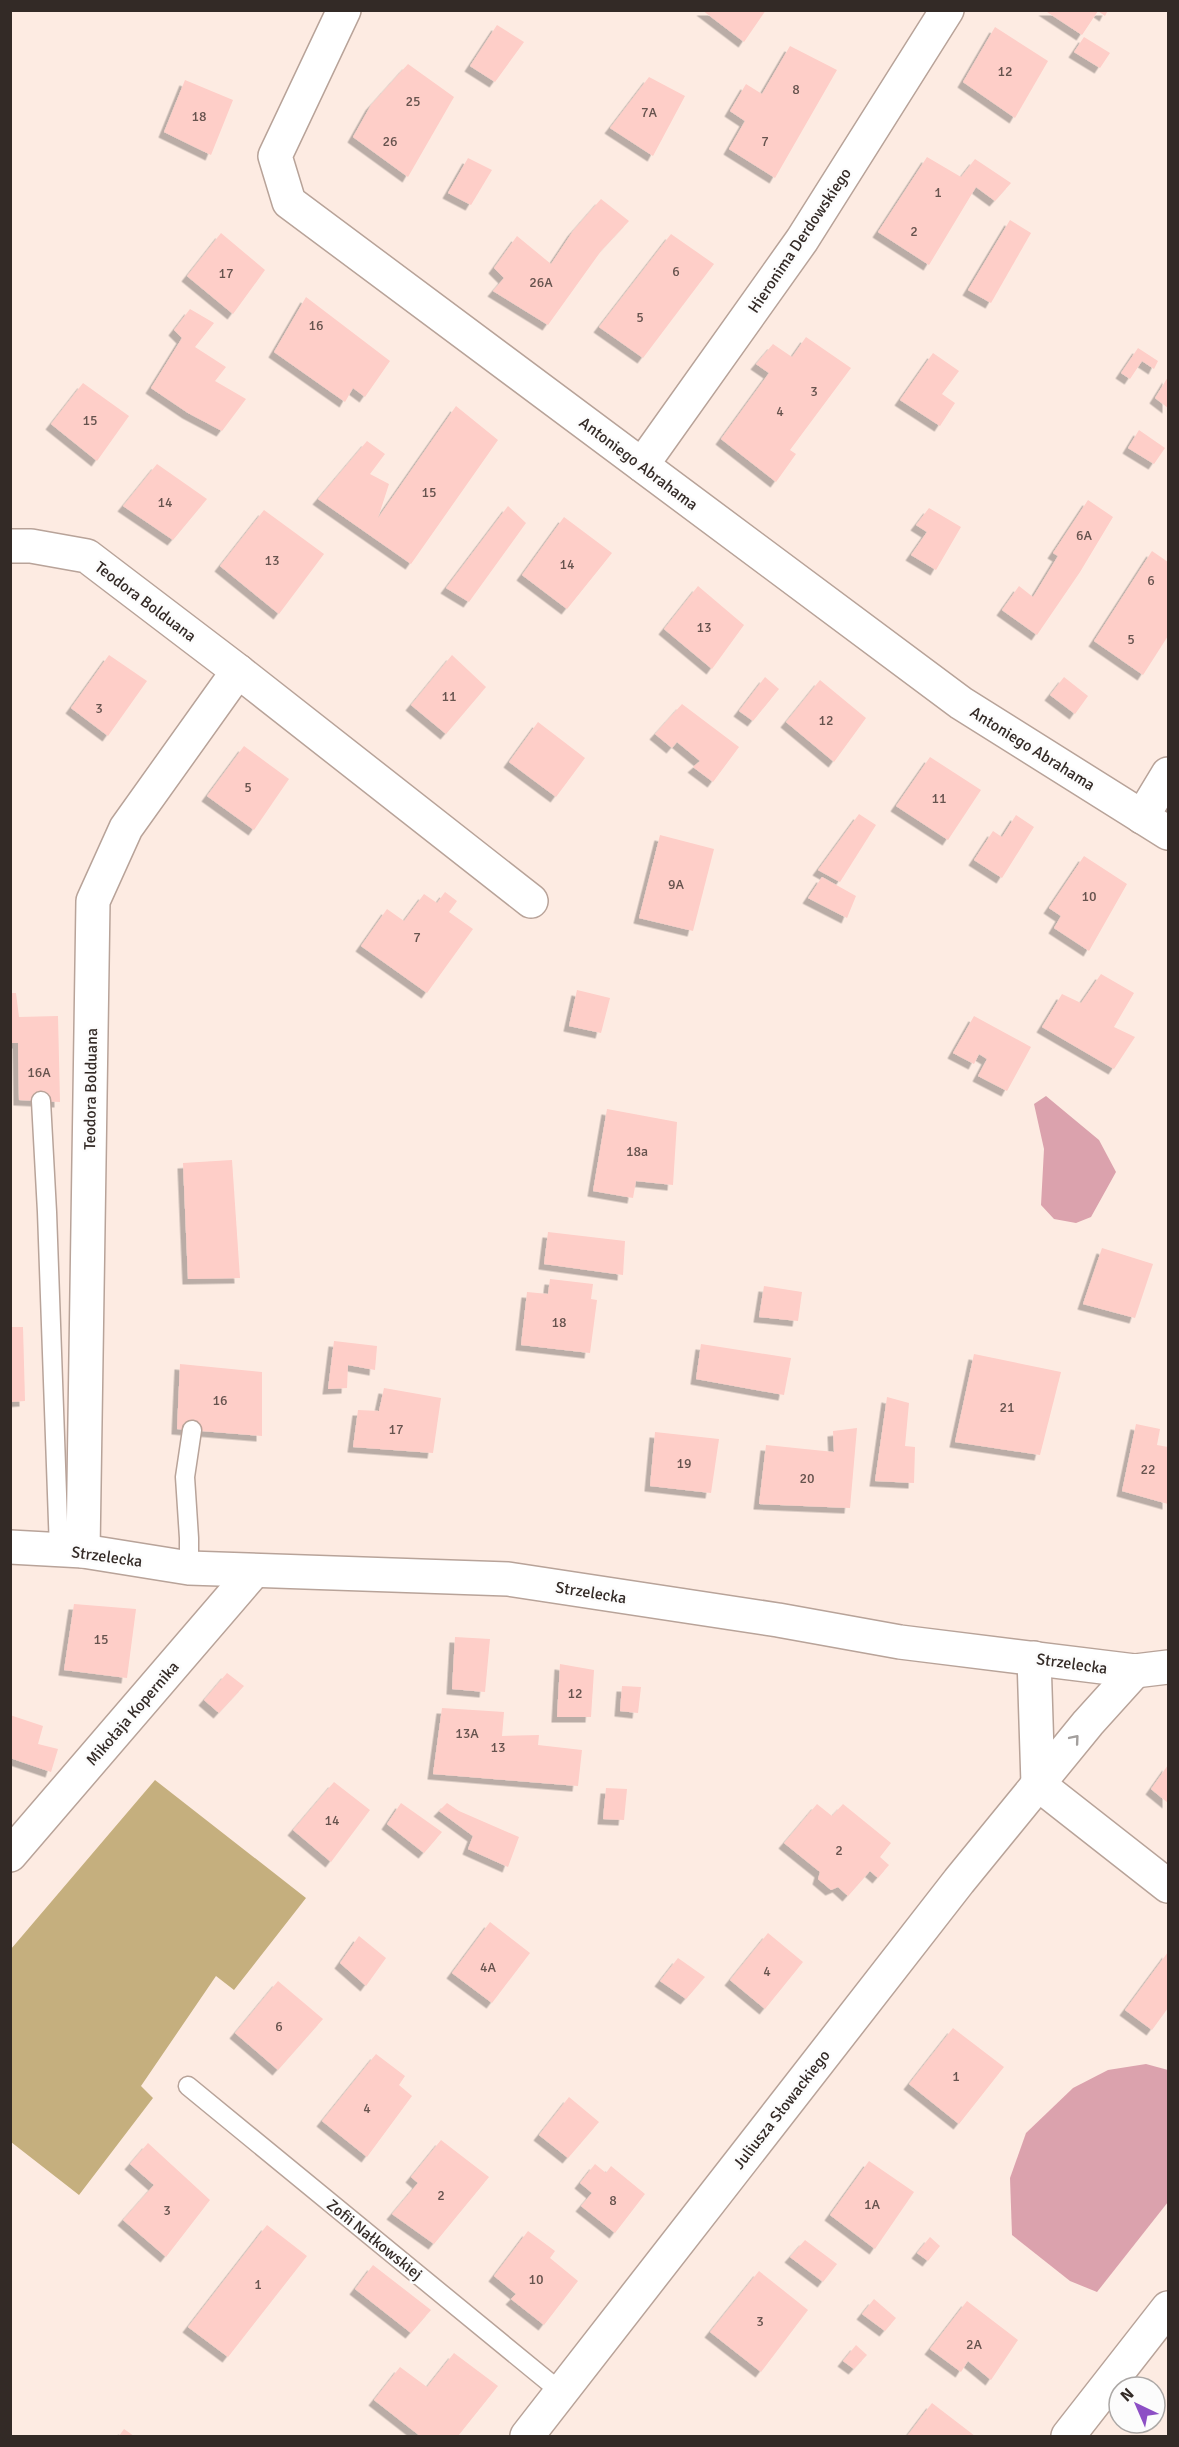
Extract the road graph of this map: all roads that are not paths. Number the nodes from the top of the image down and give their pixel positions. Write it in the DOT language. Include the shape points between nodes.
graph roads {
  1 [pos="344,10"];
  2 [pos="947,10"];
  3 [pos="642,465"];
  4 [pos="10,546"];
  5 [pos="238,671"];
  6 [pos="1168,774"];
  7 [pos="1155,825"];
  8 [pos="531,901"];
  9 [pos="41,1101"];
  10 [pos="192,1430"];
  11 [pos="10,1547"];
  12 [pos="71,1550"];
  13 [pos="189,1568"];
  14 [pos="254,1571"];
  15 [pos="1034,1658"];
  16 [pos="1168,1667"];
  17 [pos="1135,1671"];
  18 [pos="1038,1784"];
  19 [pos="10,1856"];
  20 [pos="1168,1886"];
  21 [pos="188,2086"];
  22 [pos="1168,2308"];
  23 [pos="561,2392"];
  24 [pos="526,2436"];
  25 [pos="1068,2436"];
  1 -- 3 [label="street, Antoniego Abrahama" via="275,156 289,202"];
  2 -- 3 [label="street, Hieronima Derdowskiego" via="802,240"];
  3 -- 7 [label="street, Antoniego Abrahama" via="961,704"];
  4 -- 5 [label="street, Teodora Bolduana" via="87,556"];
  5 -- 8 [label="street, Teodora Bolduana"];
  5 -- 12 [label="street, Teodora Bolduana" via="126,828 93,901"];
  6 -- 7 [label="street"];
  9 -- 12 [label="lane"];
  10 -- 13 [label="lane" via="185,1477"];
  11 -- 12 [label="street, Strzelecka"];
  12 -- 13 [label="street, Strzelecka"];
  13 -- 14 [label="street, Strzelecka"];
  14 -- 15 [label="street, Strzelecka" via="508,1579 900,1642"];
  14 -- 19 [label="street, Mikołaja Kopernika"];
  15 -- 17 [label="street, Strzelecka"];
  15 -- 18 [label="street"];
  16 -- 17 [label="street, Strzelecka"];
  18 -- 17 [label="street, Juliusza Słowackiego, one-way"];
  18 -- 20 [label="street"];
  18 -- 23 [label="street, Juliusza Słowackiego"];
  21 -- 23 [label="lane, Zofii Nałkowskiej"];
  22 -- 25 [label="street"];
  23 -- 24 [label="street, Juliusza Słowackiego"];
}
